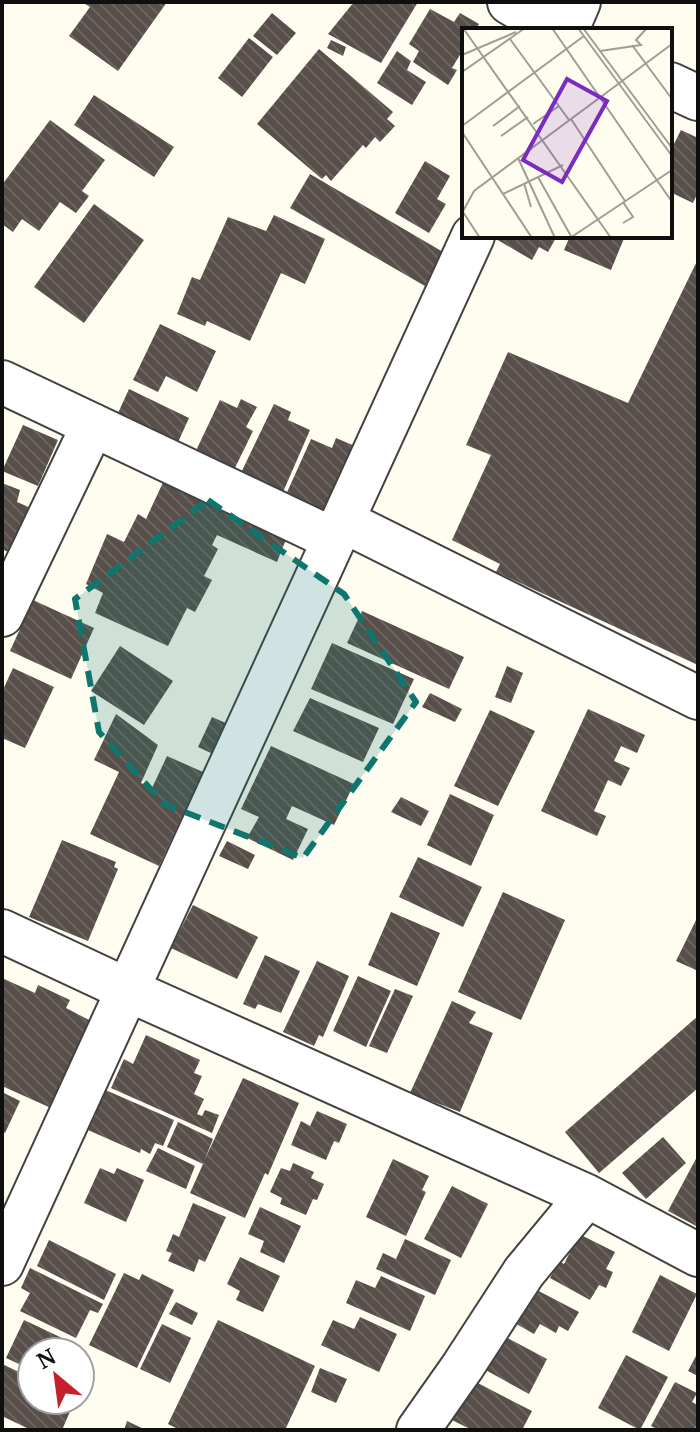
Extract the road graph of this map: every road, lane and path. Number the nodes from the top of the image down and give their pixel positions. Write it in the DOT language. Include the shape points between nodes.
graph roads {
  1 [pos="510,2"];
  2 [pos="579,2"];
  3 [pos="554,28"];
  4 [pos="568,28"];
  5 [pos="672,86"];
  6 [pos="698,98"];
  7 [pos="472,238"];
  8 [pos="2,382"];
  9 [pos="93,425"];
  10 [pos="338,530"];
  11 [pos="2,615"];
  12 [pos="698,698"];
  13 [pos="2,931"];
  14 [pos="128,990"];
  15 [pos="587,1196"];
  16 [pos="698,1255"];
  17 [pos="2,1264"];
  18 [pos="418,1430"];
  1 -- 3 [label="street"];
  2 -- 4 [label="street"];
  5 -- 6 [label="street"];
  7 -- 10 [label="street"];
  8 -- 9 [label="street"];
  9 -- 10 [label="street"];
  9 -- 11 [label="street"];
  10 -- 12 [label="street"];
  10 -- 14 [label="street"];
  13 -- 14 [label="street"];
  14 -- 15 [label="street"];
  14 -- 17 [label="street"];
  15 -- 16 [label="street"];
  15 -- 18 [label="street" via="524,1272"];
}
